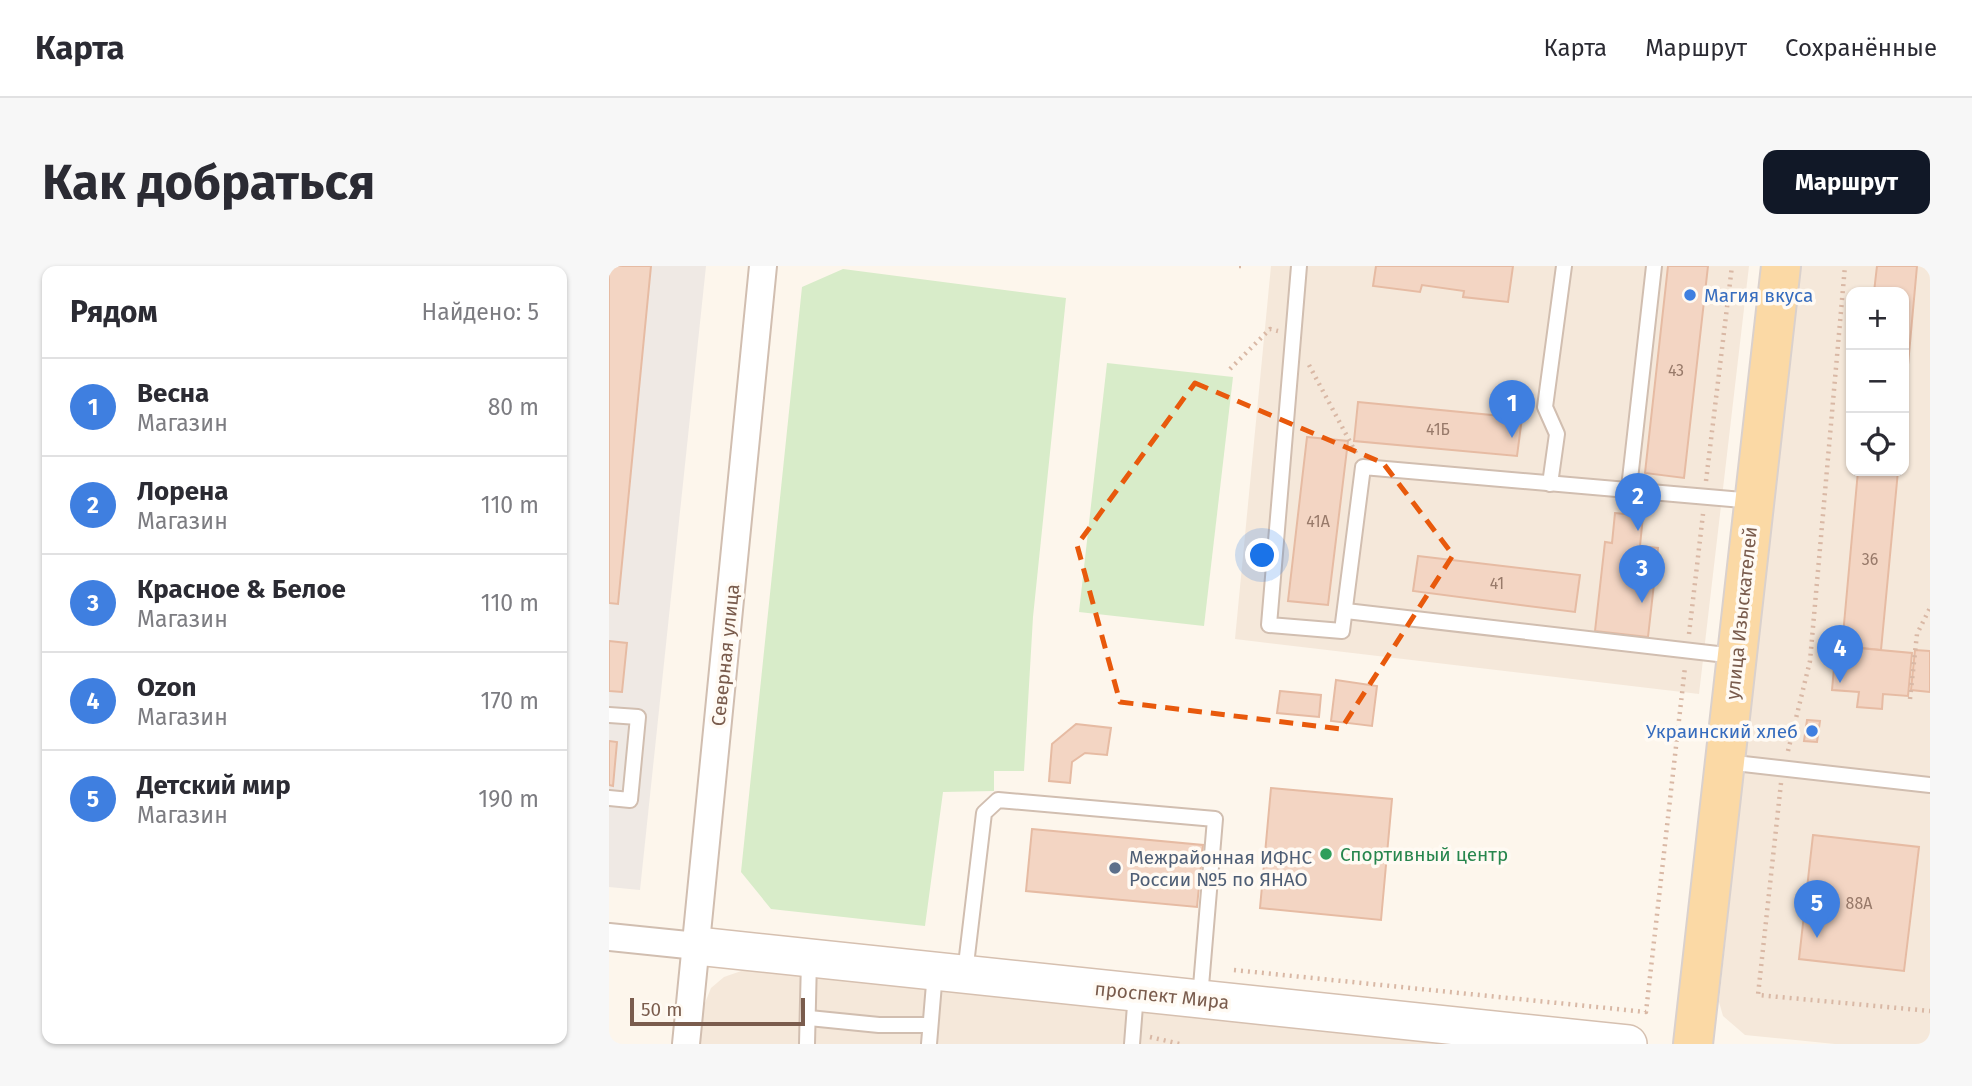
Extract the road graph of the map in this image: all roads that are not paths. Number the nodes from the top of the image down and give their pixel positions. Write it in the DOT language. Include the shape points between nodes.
graph roads {
  1 [pos="764,266"];
  2 [pos="1299,266"];
  3 [pos="1564,266"];
  4 [pos="1654,266"];
  5 [pos="1781,266"];
  6 [pos="1550,484"];
  7 [pos="1629,488"];
  8 [pos="1754,501"];
  9 [pos="1346,611"];
  10 [pos="1736,656"];
  11 [pos="609,715"];
  12 [pos="1725,761"];
  13 [pos="1930,785"];
  14 [pos="609,798"];
  15 [pos="609,937"];
  16 [pos="697,946"];
  17 [pos="809,958"];
  18 [pos="950,973"];
  19 [pos="1201,983"];
  20 [pos="1136,992"];
  21 [pos="809,1018"];
  22 [pos="930,1025"];
  23 [pos="1447,1035"];
  24 [pos="1132,1039"];
  25 [pos="686,1044"];
  26 [pos="807,1044"];
  27 [pos="929,1044"];
  28 [pos="1628,1044"];
  29 [pos="1692,1044"];
  1 -- 16 [label="street, Северная улица"];
  2 -- 9 [label="lane" via="1269,625 1342,631"];
  3 -- 6 [label="lane" via="1545,407 1557,434"];
  4 -- 7 [label="lane"];
  5 -- 8 [label="main road, улица Изыскателей"];
  6 -- 7 [label="lane"];
  6 -- 9 [label="lane" via="1363,467"];
  7 -- 8 [label="lane"];
  8 -- 10 [label="main road, улица Изыскателей"];
  9 -- 10 [label="lane"];
  10 -- 12 [label="main road, улица Изыскателей"];
  11 -- 14 [label="lane" via="638,717 629,800"];
  12 -- 13 [label="lane"];
  12 -- 29 [label="main road, улица Изыскателей"];
  15 -- 16 [label="street"];
  16 -- 17 [label="street, проспект Мира"];
  16 -- 25 [label="street, Северная улица"];
  17 -- 18 [label="street, проспект Мира"];
  17 -- 21 [label="lane"];
  18 -- 19 [label="lane" via="984,813 998,800 1215,819"];
  18 -- 20 [label="street, проспект Мира"];
  18 -- 22 [label="lane"];
  19 -- 20 [label="street, проспект Мира"];
  19 -- 23 [label="street, проспект Мира"];
  20 -- 24 [label="lane"];
  21 -- 22 [label="lane"];
  21 -- 26 [label="lane"];
  22 -- 27 [label="lane"];
  23 -- 28 [label="street, проспект Мира"];
}
